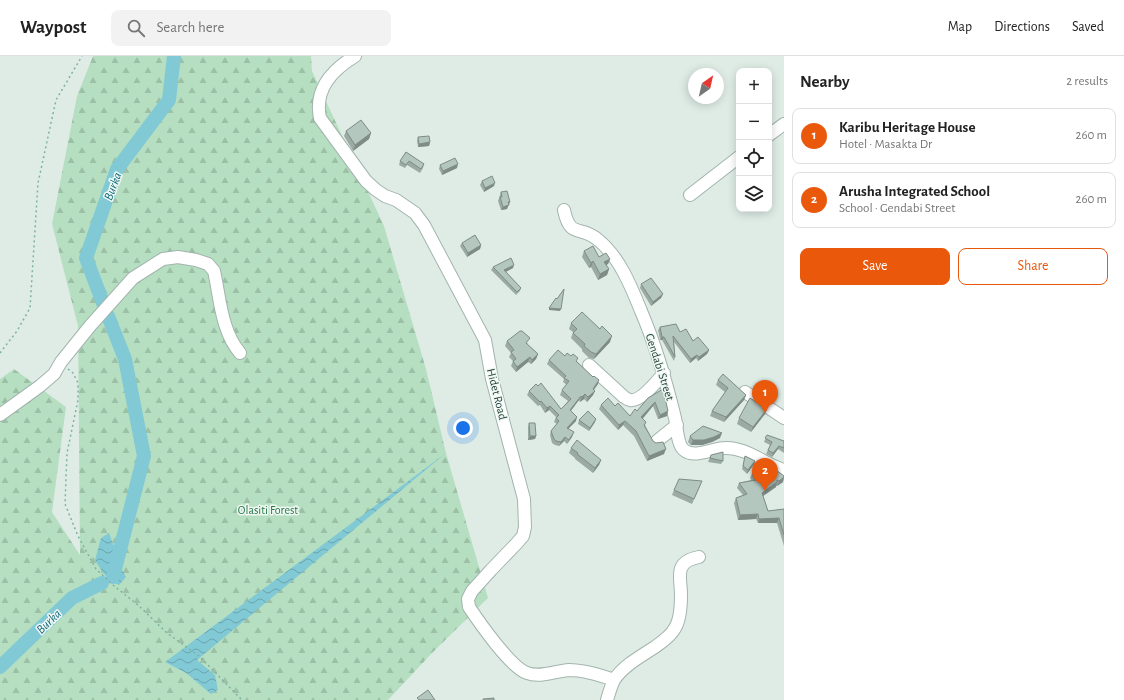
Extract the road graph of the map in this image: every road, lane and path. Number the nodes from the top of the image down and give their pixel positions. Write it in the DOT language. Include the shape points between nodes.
graph roads {
  1 [pos="82,56"];
  2 [pos="355,56"];
  3 [pos="784,124"];
  4 [pos="772,133"];
  5 [pos="736,159"];
  6 [pos="690,196"];
  7 [pos="564,210"];
  8 [pos="0,353"];
  9 [pos="240,353"];
  10 [pos="61,362"];
  11 [pos="590,365"];
  12 [pos="664,373"];
  13 [pos="745,392"];
  14 [pos="0,415"];
  15 [pos="784,418"];
  16 [pos="677,425"];
  17 [pos="657,441"];
  18 [pos="784,470"];
  19 [pos="699,557"];
  20 [pos="614,680"];
  21 [pos="242,700"];
  22 [pos="607,700"];
  1 -- 8 [label="path" via="56,100 38,183 30,308"];
  2 -- 20 [label="street, Hidet Road" via="341,65 319,96 320,118 366,181 380,193 415,213 424,225 485,340 492,379 524,499 523,536 472,591 468,599 469,607 510,661 521,670 532,674 578,670"];
  3 -- 4 [label="street"];
  5 -- 6 [label="street"];
  7 -- 12 [label="street, Gendabi Street" via="569,226 598,239 621,269 641,312"];
  9 -- 10 [label="street" via="226,326 214,271 208,264 178,257 163,260 133,278"];
  10 -- 14 [label="street" via="54,374"];
  10 -- 21 [label="path" via="73,373 78,383 78,400 67,453 65,504 78,536 96,569 167,632 199,656"];
  11 -- 12 [label="street" via="624,397 631,400 642,396"];
  12 -- 16 [label="street, Gendabi Street"];
  13 -- 15 [label="street"];
  16 -- 17 [label="street"];
  16 -- 18 [label="street, Gendabi Street" via="681,447 690,453 734,448"];
  19 -- 20 [label="street" via="682,565 679,571 681,602 678,622 673,632 639,657"];
  20 -- 22 [label="street"];
}
